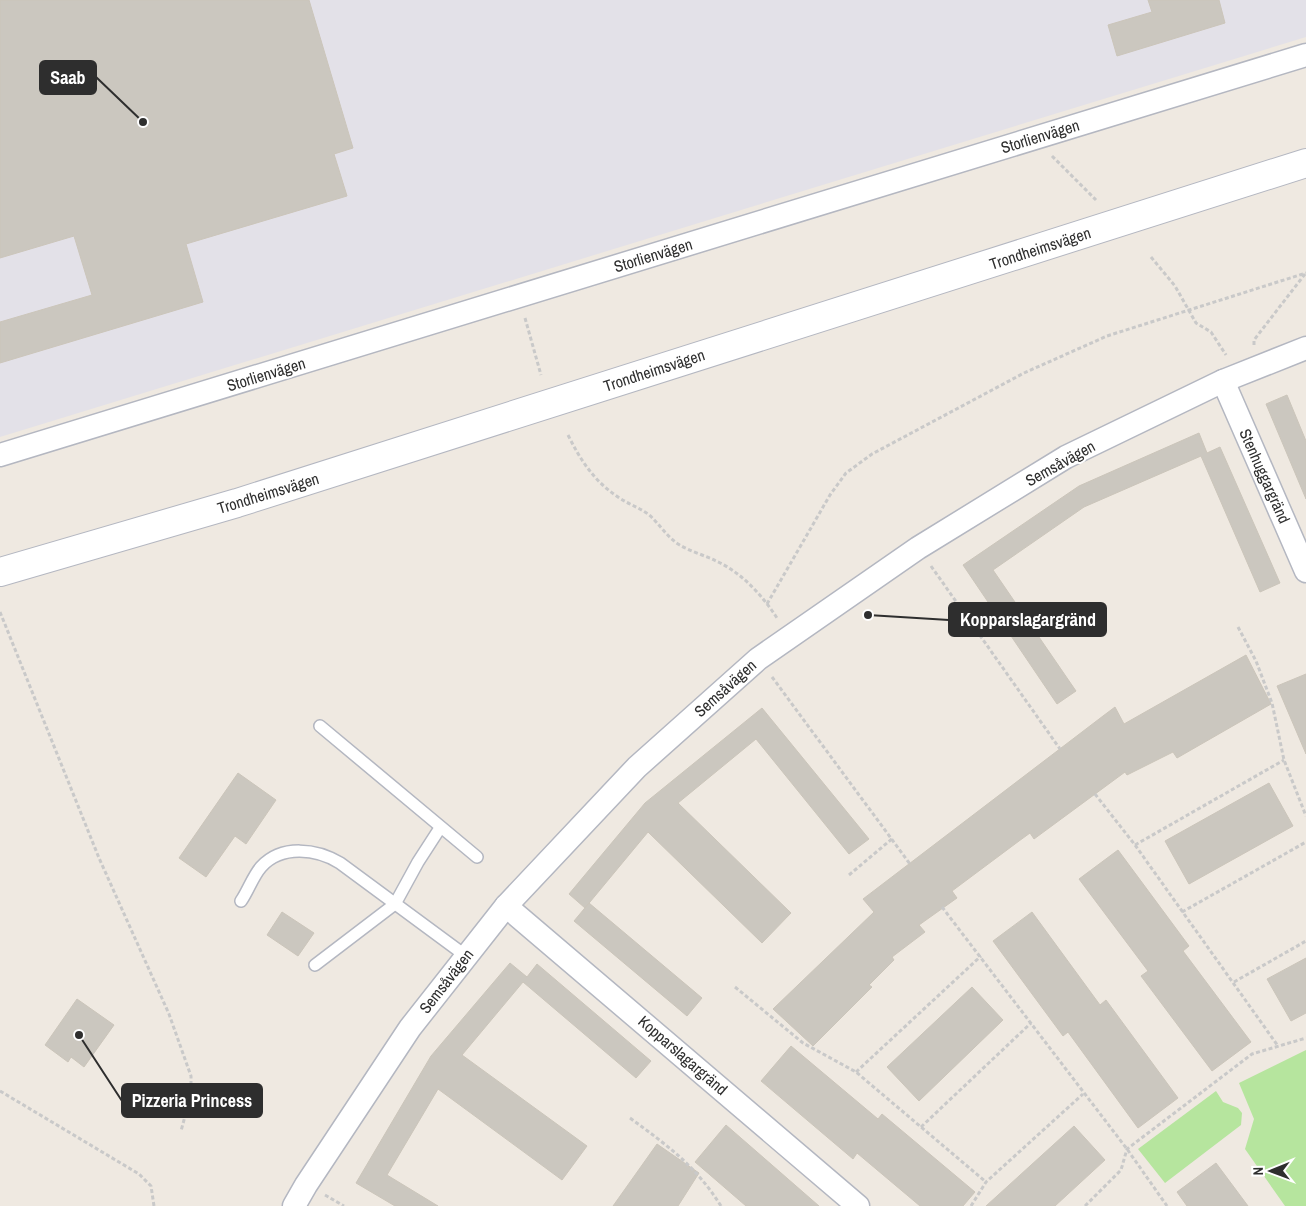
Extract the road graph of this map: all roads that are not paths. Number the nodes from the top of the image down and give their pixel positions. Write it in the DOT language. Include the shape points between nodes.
graph roads {
  1 [pos="1306,55"];
  2 [pos="1306,163"];
  3 [pos="1306,348"];
  4 [pos="1239,375"];
  5 [pos="0,455"];
  6 [pos="1306,571"];
  7 [pos="0,572"];
  8 [pos="320,726"];
  9 [pos="440,828"];
  10 [pos="477,857"];
  11 [pos="242,901"];
  12 [pos="395,904"];
  13 [pos="506,906"];
  14 [pos="466,956"];
  15 [pos="315,965"];
  16 [pos="294,1206"];
  17 [pos="858,1206"];
  1 -- 5 [label="street, Storlienvägen"];
  2 -- 7 [label="main road, Trondheimsvägen" via="236,503"];
  3 -- 4 [label="street, Semsåvägen"];
  4 -- 6 [label="street, Stenhuggargränd"];
  4 -- 13 [label="street, Semsåvägen" via="1066,457 918,548 758,659 637,767"];
  8 -- 9 [label="lane"];
  9 -- 10 [label="lane"];
  9 -- 12 [label="lane"];
  11 -- 12 [label="lane" via="261,867 293,851 311,851 326,854"];
  12 -- 14 [label="lane"];
  12 -- 15 [label="lane"];
  13 -- 14 [label="street, Semsåvägen"];
  13 -- 17 [label="street, Kopparslagargränd"];
  14 -- 16 [label="street, Semsåvägen" via="410,1028"];
}
